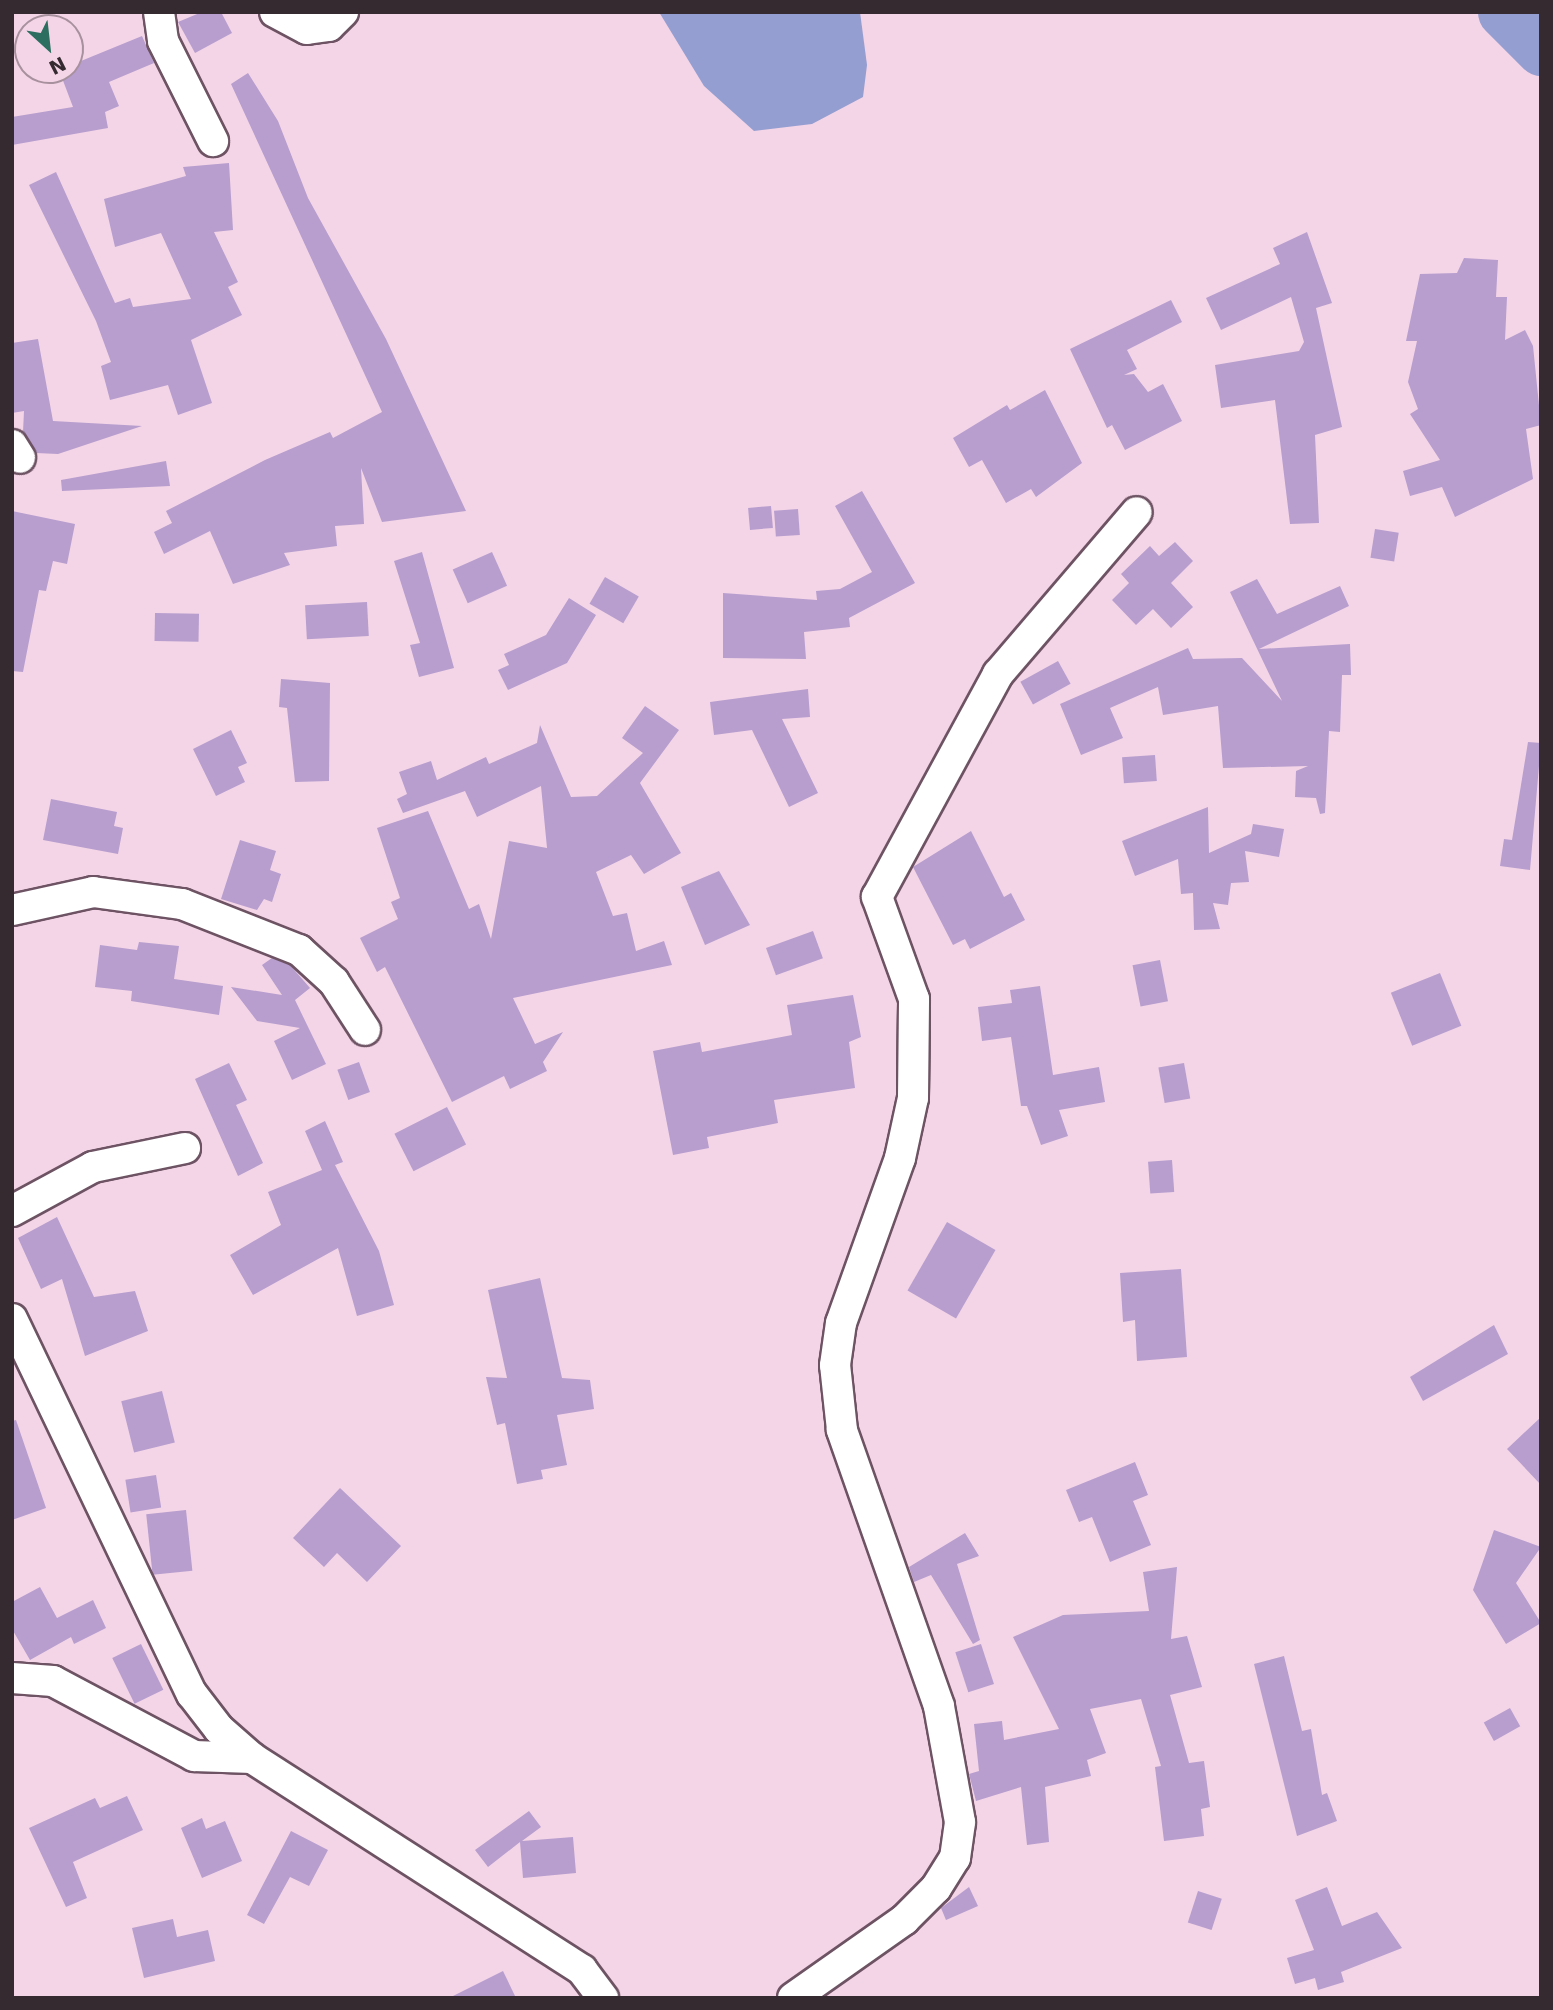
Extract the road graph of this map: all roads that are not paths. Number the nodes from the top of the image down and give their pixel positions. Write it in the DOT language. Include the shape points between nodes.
graph roads {
  1 [pos="159,12"];
  2 [pos="275,12"];
  3 [pos="343,12"];
  4 [pos="213,141"];
  5 [pos="1137,512"];
  6 [pos="12,910"];
  7 [pos="365,1030"];
  8 [pos="185,1149"];
  9 [pos="12,1211"];
  10 [pos="12,1319"];
  11 [pos="25,1373"];
  12 [pos="12,1678"];
  13 [pos="252,1758"];
  14 [pos="603,1998"];
  15 [pos="793,1998"];
  1 -- 4 [label="street" via="163,41"];
  2 -- 3 [label="street" via="307,29 329,26"];
  5 -- 15 [label="street" via="998,674 877,897 914,999 913,1098 900,1158 841,1323 835,1365 842,1430 939,1706 960,1822 955,1858 936,1888 904,1920"];
  6 -- 7 [label="street" via="93,892 195,909 299,950 334,982"];
  8 -- 9 [label="street" via="93,1167"];
  10 -- 11 [label="street"];
  11 -- 13 [label="street" via="192,1693"];
  12 -- 13 [label="street" via="54,1681 194,1756"];
  13 -- 14 [label="street" via="582,1970"];
}
